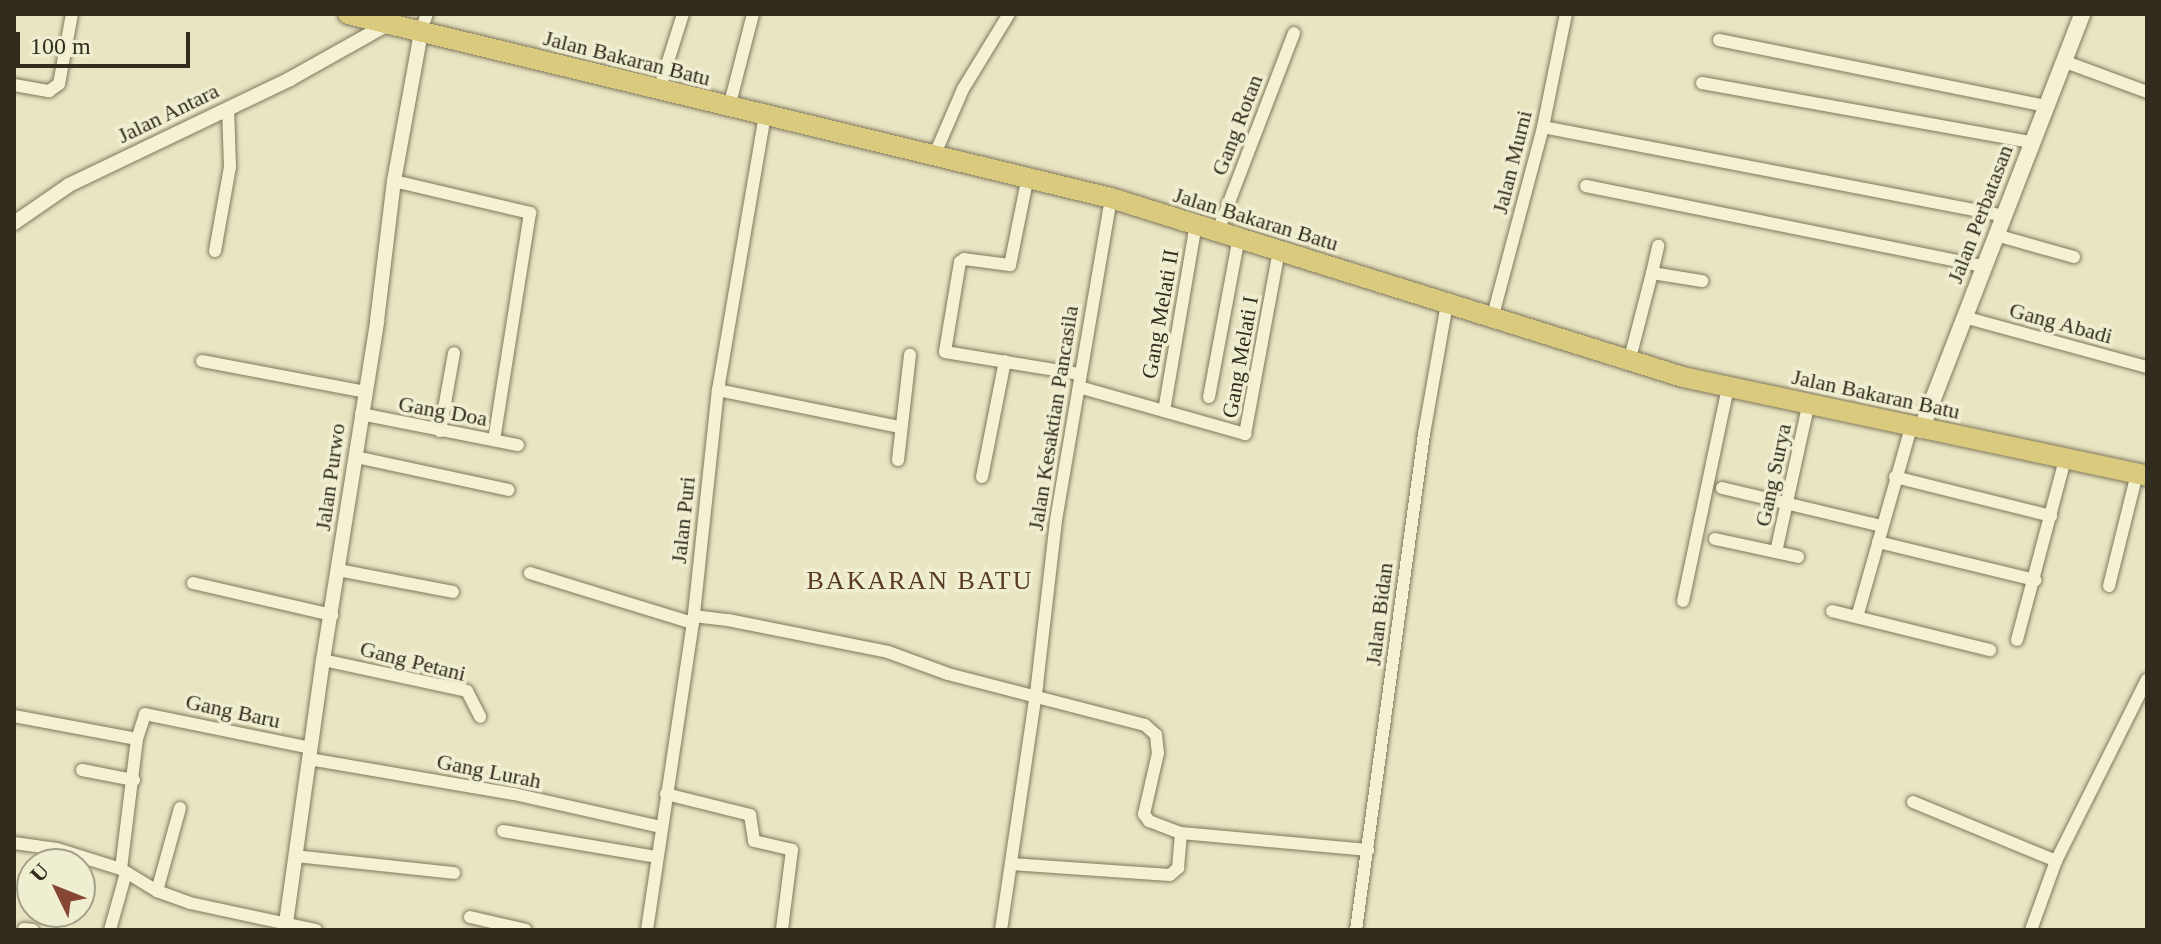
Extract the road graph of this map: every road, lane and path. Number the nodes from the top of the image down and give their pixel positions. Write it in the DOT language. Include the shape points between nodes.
graph roads {
  1 [pos="72,14"];
  2 [pos="348,14"];
  3 [pos="683,14"];
  4 [pos="753,14"];
  5 [pos="1009,14"];
  6 [pos="1566,14"];
  7 [pos="2082,14"];
  8 [pos="424,23"];
  9 [pos="388,24"];
  10 [pos="1294,33"];
  11 [pos="1719,40"];
  12 [pos="2063,61"];
  13 [pos="1702,83"];
  14 [pos="14,85"];
  15 [pos="659,90"];
  16 [pos="2147,92"];
  17 [pos="2046,106"];
  18 [pos="729,107"];
  19 [pos="228,108"];
  20 [pos="765,114"];
  21 [pos="1543,127"];
  22 [pos="2030,142"];
  23 [pos="935,154"];
  24 [pos="1028,176"];
  25 [pos="394,181"];
  26 [pos="1586,186"];
  27 [pos="1111,198"];
  28 [pos="2004,216"];
  29 [pos="14,223"];
  30 [pos="1196,224"];
  31 [pos="1218,231"];
  32 [pos="1996,235"];
  33 [pos="1239,237"];
  34 [pos="1658,246"];
  35 [pos="1279,250"];
  36 [pos="215,251"];
  37 [pos="2074,257"];
  38 [pos="1983,266"];
  39 [pos="1652,273"];
  40 [pos="1702,281"];
  41 [pos="1447,304"];
  42 [pos="1964,317"];
  43 [pos="1492,319"];
  44 [pos="454,353"];
  45 [pos="910,355"];
  46 [pos="202,361"];
  47 [pos="1005,361"];
  48 [pos="1629,362"];
  49 [pos="2147,367"];
  50 [pos="1080,380"];
  51 [pos="1728,387"];
  52 [pos="718,390"];
  53 [pos="366,392"];
  54 [pos="1209,397"];
  55 [pos="1808,406"];
  56 [pos="1164,411"];
  57 [pos="361,414"];
  58 [pos="900,427"];
  59 [pos="1916,428"];
  60 [pos="440,431"];
  61 [pos="494,440"];
  62 [pos="518,445"];
  63 [pos="356,457"];
  64 [pos="2065,459"];
  65 [pos="898,460"];
  66 [pos="2142,475"];
  67 [pos="982,477"];
  68 [pos="1895,477"];
  69 [pos="1722,488"];
  70 [pos="508,490"];
  71 [pos="1787,505"];
  72 [pos="2051,516"];
  73 [pos="1882,526"];
  74 [pos="1715,539"];
  75 [pos="1878,542"];
  76 [pos="1776,552"];
  77 [pos="1798,557"];
  78 [pos="338,570"];
  79 [pos="530,573"];
  80 [pos="2035,580"];
  81 [pos="193,583"];
  82 [pos="2109,586"];
  83 [pos="453,592"];
  84 [pos="1683,601"];
  85 [pos="1832,611"];
  86 [pos="332,615"];
  87 [pos="1857,617"];
  88 [pos="694,620"];
  89 [pos="2017,640"];
  90 [pos="1990,650"];
  91 [pos="323,660"];
  92 [pos="2147,679"];
  93 [pos="1035,696"];
  94 [pos="14,716"];
  95 [pos="480,717"];
  96 [pos="137,739"];
  97 [pos="310,754"];
  98 [pos="82,770"];
  99 [pos="134,780"];
  100 [pos="666,794"];
  101 [pos="1913,802"];
  102 [pos="180,808"];
  103 [pos="660,827"];
  104 [pos="503,831"];
  105 [pos="1181,833"];
  106 [pos="14,843"];
  107 [pos="1368,850"];
  108 [pos="295,856"];
  109 [pos="656,857"];
  110 [pos="2056,861"];
  111 [pos="1011,864"];
  112 [pos="124,871"];
  113 [pos="454,873"];
  114 [pos="157,891"];
  115 [pos="470,917"];
  116 [pos="286,927"];
  117 [pos="782,929"];
  118 [pos="110,930"];
  119 [pos="316,930"];
  120 [pos="526,930"];
  121 [pos="647,930"];
  122 [pos="1001,930"];
  123 [pos="1356,930"];
  124 [pos="2031,930"];
  1 -- 14 [label="street" via="59,84 49,91"];
  2 -- 9 [label="highway, Jalan Bakaran Batu"];
  3 -- 15 [label="street"];
  4 -- 18 [label="street"];
  5 -- 23 [label="street" via="956,103"];
  6 -- 21 [label="street, Jalan Murni"];
  7 -- 12 [label="main road, Jalan Perbatasan"];
  8 -- 9 [label="highway, Jalan Bakaran Batu"];
  8 -- 15 [label="highway, Jalan Bakaran Batu"];
  8 -- 25 [label="street, Jalan Purwo"];
  9 -- 19 [label="street, Jalan Antara"];
  10 -- 31 [label="street, Gang Rotan"];
  11 -- 17 [label="street"];
  12 -- 16 [label="street"];
  12 -- 17 [label="main road, Jalan Perbatasan"];
  13 -- 22 [label="street"];
  15 -- 18 [label="highway, Jalan Bakaran Batu"];
  17 -- 22 [label="main road, Jalan Perbatasan"];
  18 -- 20 [label="highway, Jalan Bakaran Batu"];
  19 -- 29 [label="street, Jalan Antara" via="69,185"];
  19 -- 36 [label="street" via="230,167"];
  20 -- 23 [label="highway, Jalan Bakaran Batu"];
  20 -- 52 [label="street, Jalan Puri"];
  21 -- 28 [label="street"];
  21 -- 43 [label="street, Jalan Murni"];
  22 -- 28 [label="main road, Jalan Perbatasan"];
  23 -- 24 [label="highway, Jalan Bakaran Batu"];
  24 -- 27 [label="highway, Jalan Bakaran Batu"];
  24 -- 47 [label="street" via="1010,265 960,262 945,352"];
  25 -- 53 [label="street, Jalan Purwo"];
  25 -- 61 [label="street" via="530,213"];
  26 -- 38 [label="street"];
  27 -- 30 [label="highway, Jalan Bakaran Batu"];
  27 -- 50 [label="street, Jalan Kesaktian Pancasila"];
  28 -- 32 [label="main road, Jalan Perbatasan"];
  30 -- 31 [label="highway, Jalan Bakaran Batu"];
  30 -- 56 [label="street, Gang Melati II"];
  31 -- 33 [label="highway, Jalan Bakaran Batu"];
  32 -- 37 [label="street"];
  32 -- 38 [label="main road, Jalan Perbatasan"];
  33 -- 35 [label="highway, Jalan Bakaran Batu"];
  33 -- 54 [label="street"];
  34 -- 39 [label="street"];
  35 -- 41 [label="highway, Jalan Bakaran Batu"];
  35 -- 56 [label="street, Gang Melati I" via="1247,433"];
  38 -- 42 [label="main road, Jalan Perbatasan"];
  39 -- 40 [label="street"];
  39 -- 48 [label="street"];
  41 -- 43 [label="highway, Jalan Bakaran Batu"];
  41 -- 107 [label="street, Jalan Bidan" via="1424,434"];
  42 -- 49 [label="street, Gang Abadi"];
  42 -- 59 [label="main road, Jalan Perbatasan"];
  43 -- 48 [label="highway, Jalan Bakaran Batu"];
  44 -- 60 [label="street"];
  45 -- 58 [label="street"];
  46 -- 53 [label="street"];
  47 -- 50 [label="street"];
  47 -- 67 [label="street"];
  48 -- 51 [label="highway, Jalan Bakaran Batu"];
  50 -- 56 [label="street"];
  50 -- 93 [label="street, Jalan Kesaktian Pancasila" via="1056,520"];
  51 -- 55 [label="highway, Jalan Bakaran Batu"];
  51 -- 84 [label="street"];
  52 -- 58 [label="street"];
  52 -- 88 [label="street, Jalan Puri"];
  53 -- 57 [label="street, Jalan Purwo"];
  55 -- 59 [label="highway, Jalan Bakaran Batu"];
  55 -- 71 [label="street, Gang Surya"];
  57 -- 60 [label="street, Gang Doa"];
  57 -- 63 [label="street, Jalan Purwo"];
  58 -- 65 [label="street"];
  59 -- 64 [label="highway, Jalan Bakaran Batu"];
  59 -- 68 [label="street"];
  60 -- 61 [label="street, Gang Doa"];
  61 -- 62 [label="street, Gang Doa"];
  63 -- 70 [label="street"];
  63 -- 78 [label="street, Jalan Purwo"];
  64 -- 66 [label="highway, Jalan Bakaran Batu"];
  64 -- 72 [label="street"];
  66 -- 82 [label="street"];
  68 -- 72 [label="street"];
  68 -- 73 [label="street"];
  69 -- 71 [label="street"];
  71 -- 73 [label="street"];
  71 -- 76 [label="street, Gang Surya"];
  72 -- 80 [label="street"];
  73 -- 75 [label="street"];
  74 -- 76 [label="street"];
  75 -- 80 [label="street"];
  75 -- 87 [label="street"];
  76 -- 77 [label="street"];
  78 -- 83 [label="street"];
  78 -- 86 [label="street, Jalan Purwo"];
  79 -- 88 [label="street"];
  80 -- 89 [label="street"];
  81 -- 86 [label="street"];
  85 -- 87 [label="street"];
  86 -- 91 [label="street, Jalan Purwo"];
  87 -- 90 [label="street"];
  88 -- 93 [label="street" via="728,620 888,652"];
  88 -- 100 [label="street, Jalan Puri"];
  91 -- 95 [label="street, Gang Petani" via="467,691"];
  91 -- 97 [label="street, Jalan Purwo"];
  92 -- 110 [label="street"];
  93 -- 105 [label="street" via="1151,729 1158,753 1144,814"];
  93 -- 111 [label="street, Jalan Kesaktian Pancasila"];
  94 -- 96 [label="street"];
  96 -- 97 [label="street, Gang Baru" via="146,713"];
  96 -- 99 [label="street"];
  97 -- 103 [label="street, Gang Lurah"];
  97 -- 108 [label="street, Jalan Purwo"];
  98 -- 99 [label="street"];
  99 -- 112 [label="street"];
  100 -- 103 [label="street, Jalan Puri"];
  100 -- 117 [label="street" via="750,815 754,841 794,851"];
  101 -- 110 [label="street"];
  102 -- 114 [label="street"];
  103 -- 109 [label="street, Jalan Puri"];
  104 -- 109 [label="street"];
  105 -- 107 [label="street"];
  105 -- 111 [label="street" via="1178,868 1170,875"];
  106 -- 112 [label="street" via="57,849"];
  107 -- 123 [label="street, Jalan Bidan"];
  108 -- 113 [label="street"];
  108 -- 116 [label="street, Jalan Purwo"];
  109 -- 121 [label="street, Jalan Puri"];
  110 -- 124 [label="street"];
  111 -- 122 [label="street, Jalan Kesaktian Pancasila"];
  112 -- 114 [label="street"];
  112 -- 118 [label="street"];
  114 -- 116 [label="street"];
  115 -- 120 [label="street"];
  116 -- 119 [label="street"];
}
